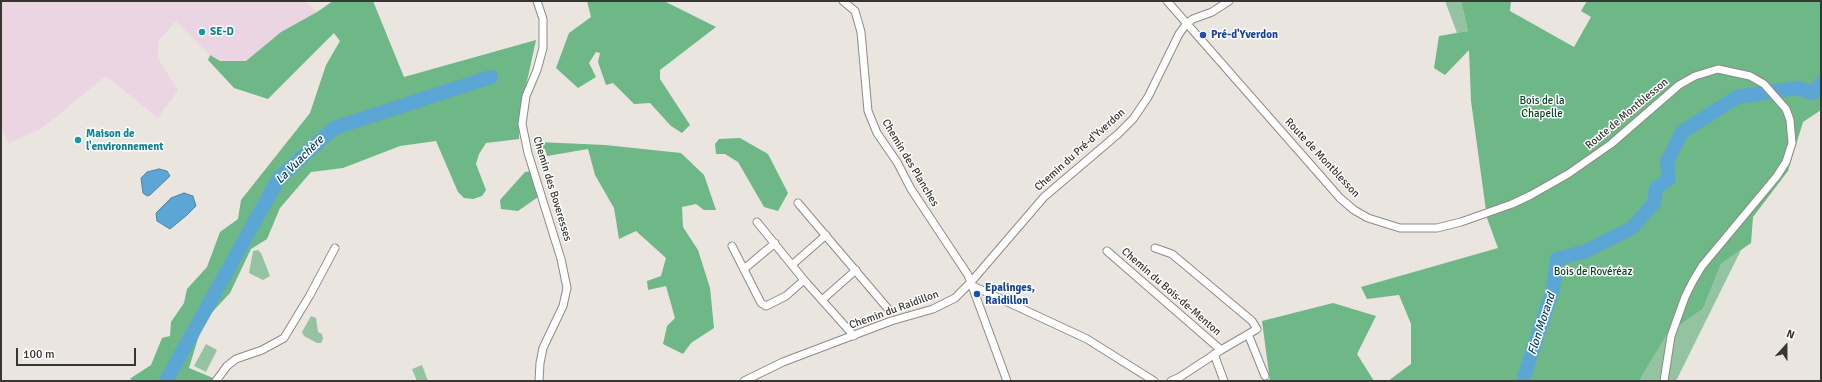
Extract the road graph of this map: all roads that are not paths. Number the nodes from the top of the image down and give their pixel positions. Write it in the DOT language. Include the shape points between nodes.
graph roads {
  1 [pos="537,1"];
  2 [pos="843,1"];
  3 [pos="1167,1"];
  4 [pos="1229,1"];
  5 [pos="1187,23"];
  6 [pos="798,203"];
  7 [pos="757,222"];
  8 [pos="826,235"];
  9 [pos="775,243"];
  10 [pos="732,246"];
  11 [pos="335,248"];
  12 [pos="1155,248"];
  13 [pos="1107,251"];
  14 [pos="792,265"];
  15 [pos="744,269"];
  16 [pos="856,270"];
  17 [pos="804,280"];
  18 [pos="972,284"];
  19 [pos="822,300"];
  20 [pos="890,310"];
  21 [pos="1248,334"];
  22 [pos="854,336"];
  23 [pos="1221,350"];
  24 [pos="1214,354"];
  25 [pos="1265,376"];
  26 [pos="216,381"];
  27 [pos="539,381"];
  28 [pos="744,381"];
  29 [pos="1008,381"];
  30 [pos="1154,381"];
  31 [pos="1171,381"];
  32 [pos="1224,381"];
  33 [pos="1664,381"];
  1 -- 27 [label="street, Chemin des Boveresses" via="543,19 543,48 526,96 522,124 567,288 563,306 543,348"];
  2 -- 18 [label="street, Chemin des Planches" via="855,11 861,32 868,111 874,126"];
  3 -- 5 [label="street, Route de Montblesson"];
  4 -- 5 [label="street"];
  5 -- 18 [label="street, Chemin du Pré-d'Yverdon" via="1148,97 1133,119 1044,197"];
  5 -- 33 [label="street, Route de Montblesson" via="1340,198 1368,218 1400,228 1437,228 1449,225 1512,204 1530,195 1568,174 1611,144 1679,85 1695,76 1718,69 1740,73 1764,84 1786,109 1790,120 1792,143 1786,162 1702,266 1685,297 1671,336"];
  6 -- 8 [label="street"];
  7 -- 9 [label="street"];
  8 -- 14 [label="street"];
  8 -- 16 [label="street"];
  9 -- 14 [label="street"];
  9 -- 15 [label="street"];
  10 -- 15 [label="street"];
  11 -- 26 [label="street" via="284,338 262,350 236,359"];
  12 -- 21 [label="street, Chemin du Bois-de-Menton" via="1172,254 1252,321 1257,328"];
  13 -- 23 [label="street, Chemin du Bois-de-Menton"];
  14 -- 17 [label="street"];
  15 -- 17 [label="street" via="761,303 766,306 786,296"];
  16 -- 19 [label="street"];
  16 -- 20 [label="street"];
  17 -- 19 [label="street"];
  18 -- 22 [label="street, Chemin du Raidillon" via="942,305"];
  18 -- 29 [label="street"];
  18 -- 30 [label="street" via="1087,339"];
  19 -- 22 [label="street"];
  21 -- 23 [label="street, Chemin du Bois-de-Menton"];
  21 -- 25 [label="street"];
  22 -- 28 [label="street, Chemin du Raidillon" via="783,362"];
  23 -- 24 [label="street, Chemin du Bois-de-Menton"];
  24 -- 31 [label="street, Chemin du Bois-de-Menton"];
  24 -- 32 [label="street, Chemin du Bois-de-Menton"];
}
